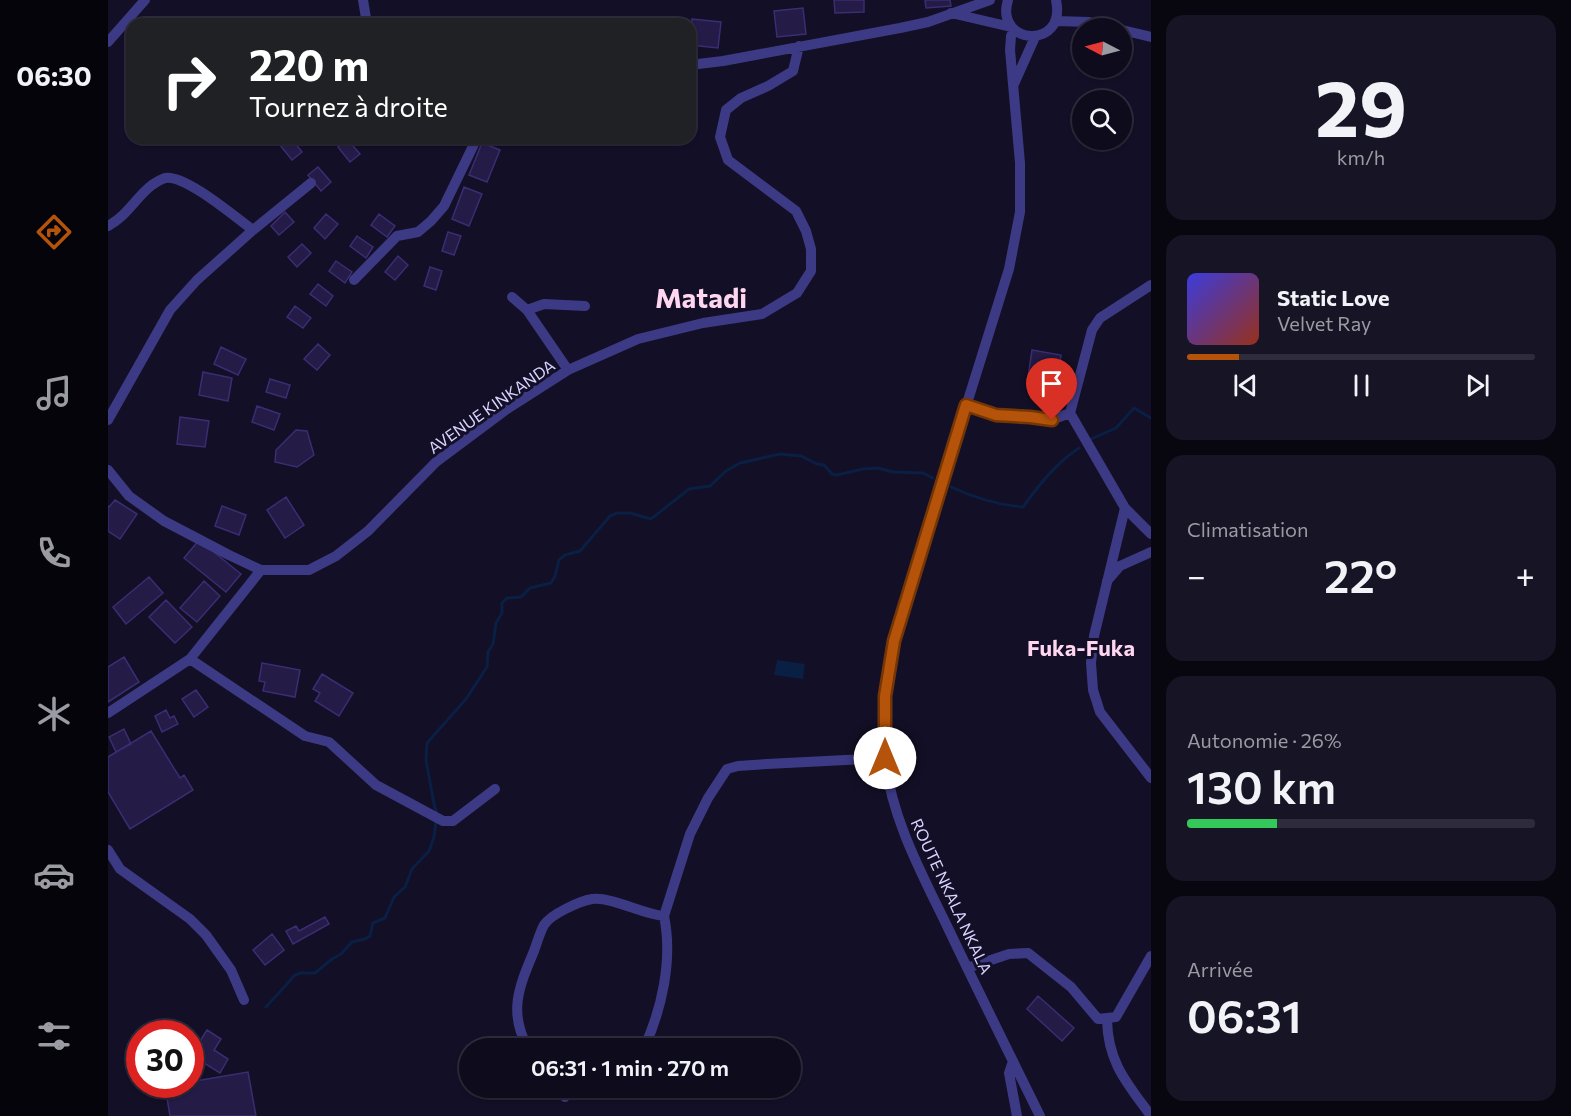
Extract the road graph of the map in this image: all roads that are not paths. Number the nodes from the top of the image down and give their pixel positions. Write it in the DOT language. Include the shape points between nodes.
graph roads {
  1 [pos="145,0"];
  2 [pos="363,0"];
  3 [pos="990,0"];
  4 [pos="1008,0"];
  5 [pos="1056,0"];
  6 [pos="950,13"];
  7 [pos="129,18"];
  8 [pos="366,18"];
  9 [pos="1056,21"];
  10 [pos="1072,21"];
  11 [pos="126,22"];
  12 [pos="1012,28"];
  13 [pos="1132,32"];
  14 [pos="1035,36"];
  15 [pos="1151,37"];
  16 [pos="108,42"];
  17 [pos="799,46"];
  18 [pos="696,64"];
  19 [pos="1014,84"];
  20 [pos="474,144"];
  21 [pos="311,183"];
  22 [pos="108,226"];
  23 [pos="253,230"];
  24 [pos="354,280"];
  25 [pos="1151,285"];
  26 [pos="512,297"];
  27 [pos="585,306"];
  28 [pos="526,310"];
  29 [pos="568,370"];
  30 [pos="966,405"];
  31 [pos="1070,412"];
  32 [pos="108,420"];
  33 [pos="108,470"];
  34 [pos="1125,508"];
  35 [pos="1151,534"];
  36 [pos="1151,552"];
  37 [pos="261,570"];
  38 [pos="1105,584"];
  39 [pos="190,659"];
  40 [pos="108,713"];
  41 [pos="885,758"];
  42 [pos="1151,778"];
  43 [pos="495,789"];
  44 [pos="108,850"];
  45 [pos="664,916"];
  46 [pos="1151,956"];
  47 [pos="967,968"];
  48 [pos="244,1000"];
  49 [pos="1107,1020"];
  50 [pos="522,1038"];
  51 [pos="649,1038"];
  52 [pos="1013,1061"];
  53 [pos="1017,1116"];
  54 [pos="1040,1116"];
  55 [pos="1151,1116"];
  1 -- 7 [label="street"];
  2 -- 8 [label="street"];
  3 -- 6 [label="street"];
  4 -- 12 [label="street, ROUTE NKALA NKALA" via="1005,10"];
  5 -- 9 [label="street"];
  6 -- 12 [label="street"];
  6 -- 17 [label="street" via="928,22"];
  9 -- 10 [label="street"];
  9 -- 14 [label="street" via="1044,34"];
  11 -- 16 [label="street"];
  12 -- 14 [label="street"];
  12 -- 19 [label="street, ROUTE NKALA NKALA"];
  13 -- 15 [label="street"];
  14 -- 19 [label="street"];
  17 -- 18 [label="street"];
  17 -- 29 [label="street, AVENUE KINKANDA" via="793,71 726,110 720,137 728,160 796,212 806,231 811,249 810,271 796,293 762,314 638,339"];
  19 -- 30 [label="street, ROUTE NKALA NKALA" via="1020,212 1009,269"];
  20 -- 24 [label="street" via="444,206 431,221 418,232 397,236"];
  21 -- 23 [label="street"];
  22 -- 23 [label="street" via="124,216 152,185 166,178 182,180"];
  23 -- 32 [label="street" via="170,310"];
  25 -- 31 [label="street" via="1100,318 1092,330"];
  26 -- 28 [label="street"];
  27 -- 28 [label="street" via="544,304"];
  28 -- 29 [label="street"];
  29 -- 37 [label="street, AVENUE KINKANDA" via="436,462 368,531 336,556 309,570"];
  30 -- 31 [label="street" via="996,415 1052,420"];
  30 -- 41 [label="street, ROUTE NKALA NKALA" via="894,641 885,696"];
  31 -- 34 [label="street"];
  33 -- 37 [label="street, AVENUE KINKANDA" via="129,496 164,521"];
  34 -- 35 [label="street"];
  34 -- 38 [label="street"];
  36 -- 38 [label="street" via="1120,566"];
  37 -- 39 [label="street"];
  38 -- 42 [label="street" via="1091,663 1094,690 1100,712"];
  39 -- 40 [label="street"];
  39 -- 43 [label="street" via="305,736 329,742 376,785 443,821 453,821"];
  41 -- 45 [label="street" via="727,769 690,834"];
  41 -- 47 [label="street, ROUTE NKALA NKALA" via="896,810 913,855"];
  44 -- 48 [label="street" via="120,869 206,935 231,970"];
  45 -- 50 [label="street" via="593,899 549,920 543,926 516,1005"];
  45 -- 51 [label="street" via="668,933 665,975"];
  46 -- 49 [label="street" via="1116,1017"];
  47 -- 49 [label="street" via="1009,954 1028,953 1071,987 1098,1019"];
  47 -- 52 [label="street, ROUTE NKALA NKALA"];
  49 -- 55 [label="street" via="1107,1040 1113,1059"];
  52 -- 53 [label="street" via="1009,1073"];
  52 -- 54 [label="street, ROUTE NKALA NKALA"];
}
